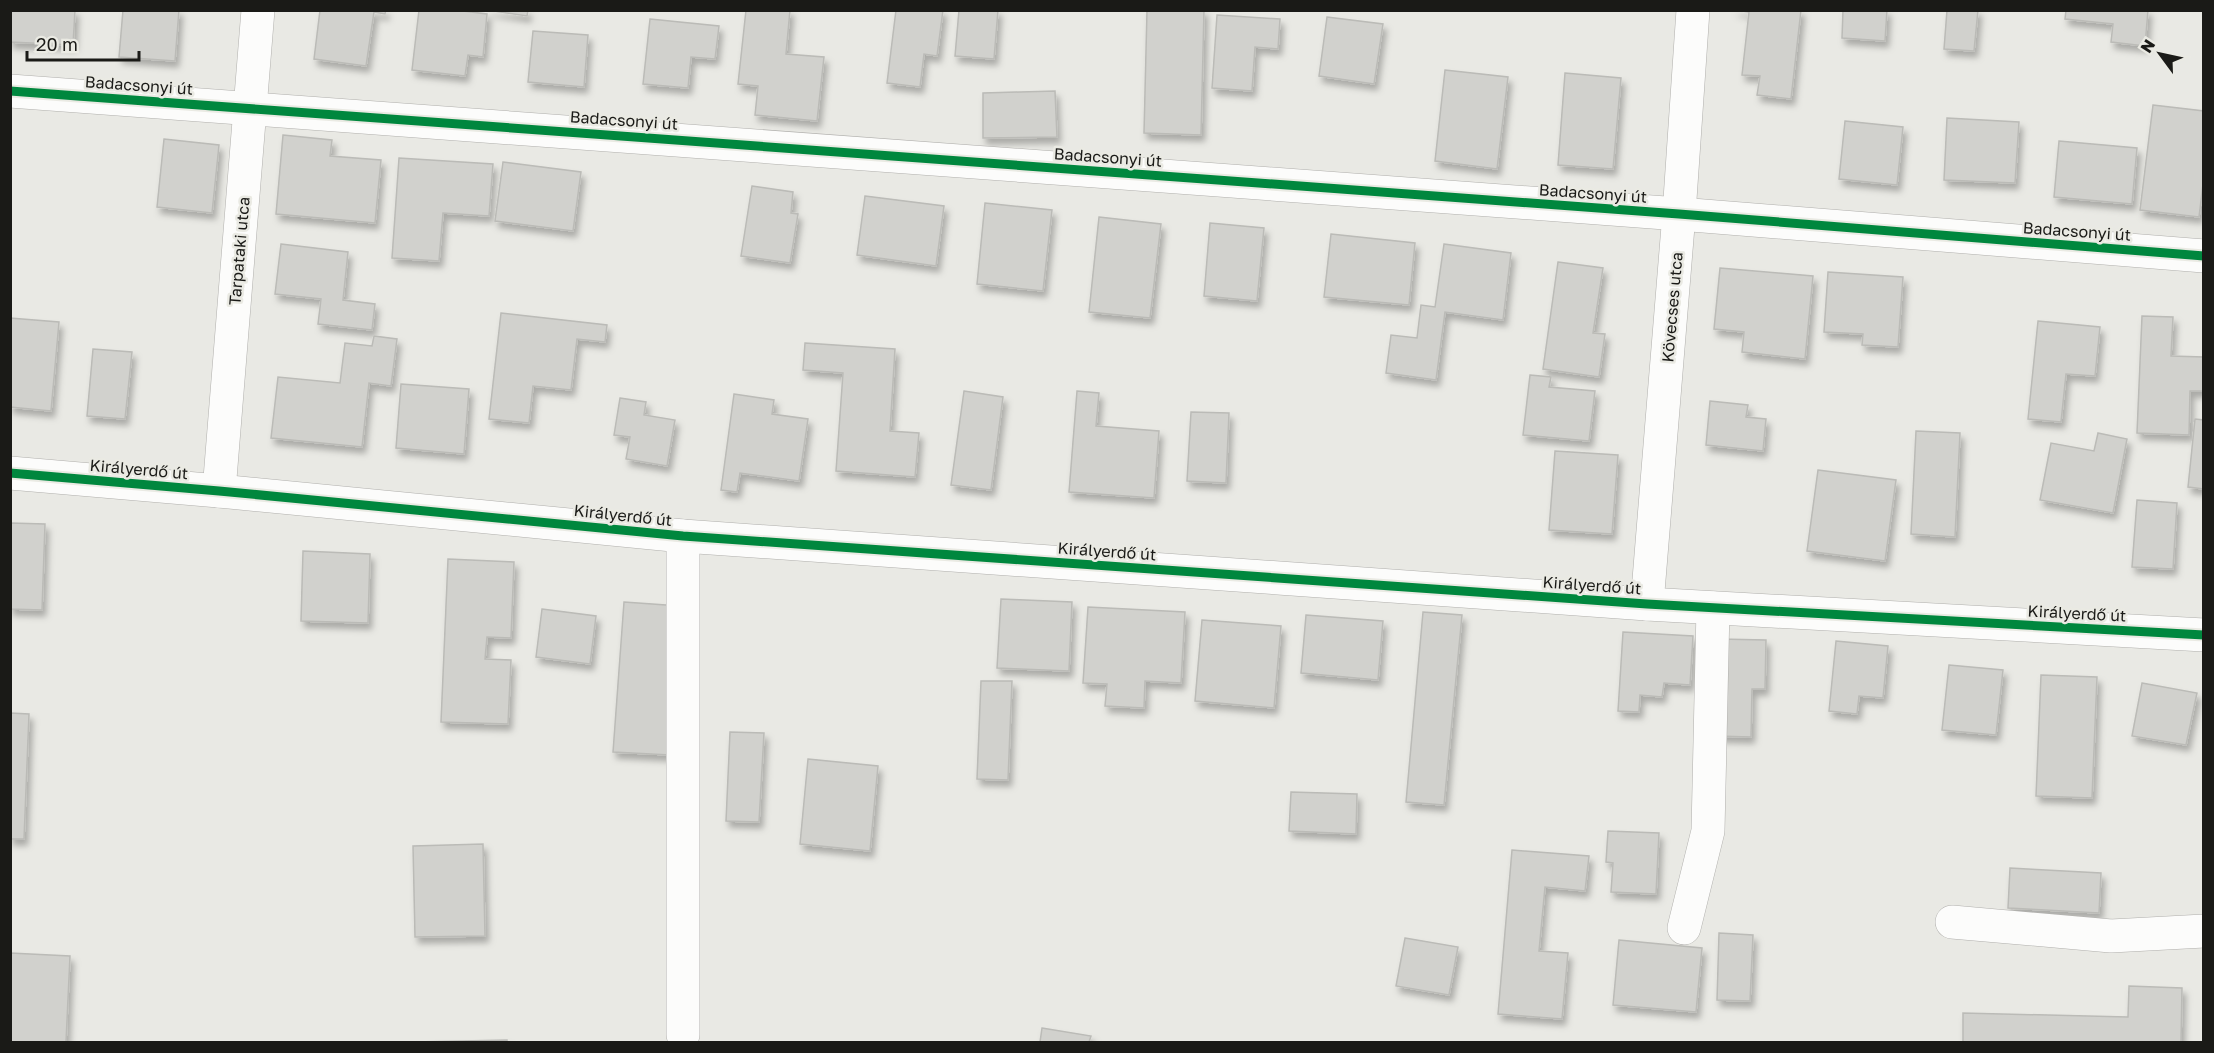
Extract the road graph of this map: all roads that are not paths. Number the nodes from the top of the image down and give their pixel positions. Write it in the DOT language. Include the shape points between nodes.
graph roads {
  1 [pos="258,10"];
  2 [pos="1693,10"];
  3 [pos="10,91"];
  4 [pos="250,108"];
  5 [pos="1679,214"];
  6 [pos="2204,256"];
  7 [pos="10,473"];
  8 [pos="219,491"];
  9 [pos="683,536"];
  10 [pos="1647,604"];
  11 [pos="1713,608"];
  12 [pos="2204,635"];
  13 [pos="1952,922"];
  14 [pos="1684,928"];
  15 [pos="2204,931"];
  16 [pos="683,1035"];
  1 -- 4 [label="street, Tarpataki utca"];
  2 -- 5 [label="street, Kövecses utca"];
  3 -- 4 [label="street, Badacsonyi út"];
  4 -- 5 [label="street, Badacsonyi út"];
  4 -- 8 [label="street, Tarpataki utca"];
  5 -- 6 [label="street, Badacsonyi út"];
  5 -- 10 [label="street, Kövecses utca"];
  7 -- 8 [label="street, Királyerdő út"];
  8 -- 9 [label="street, Királyerdő út"];
  9 -- 10 [label="street, Királyerdő út"];
  9 -- 16 [label="street"];
  10 -- 11 [label="street, Királyerdő út"];
  11 -- 12 [label="street, Királyerdő út"];
  11 -- 14 [label="street" via="1708,831"];
  13 -- 15 [label="street" via="2111,936"];
}
